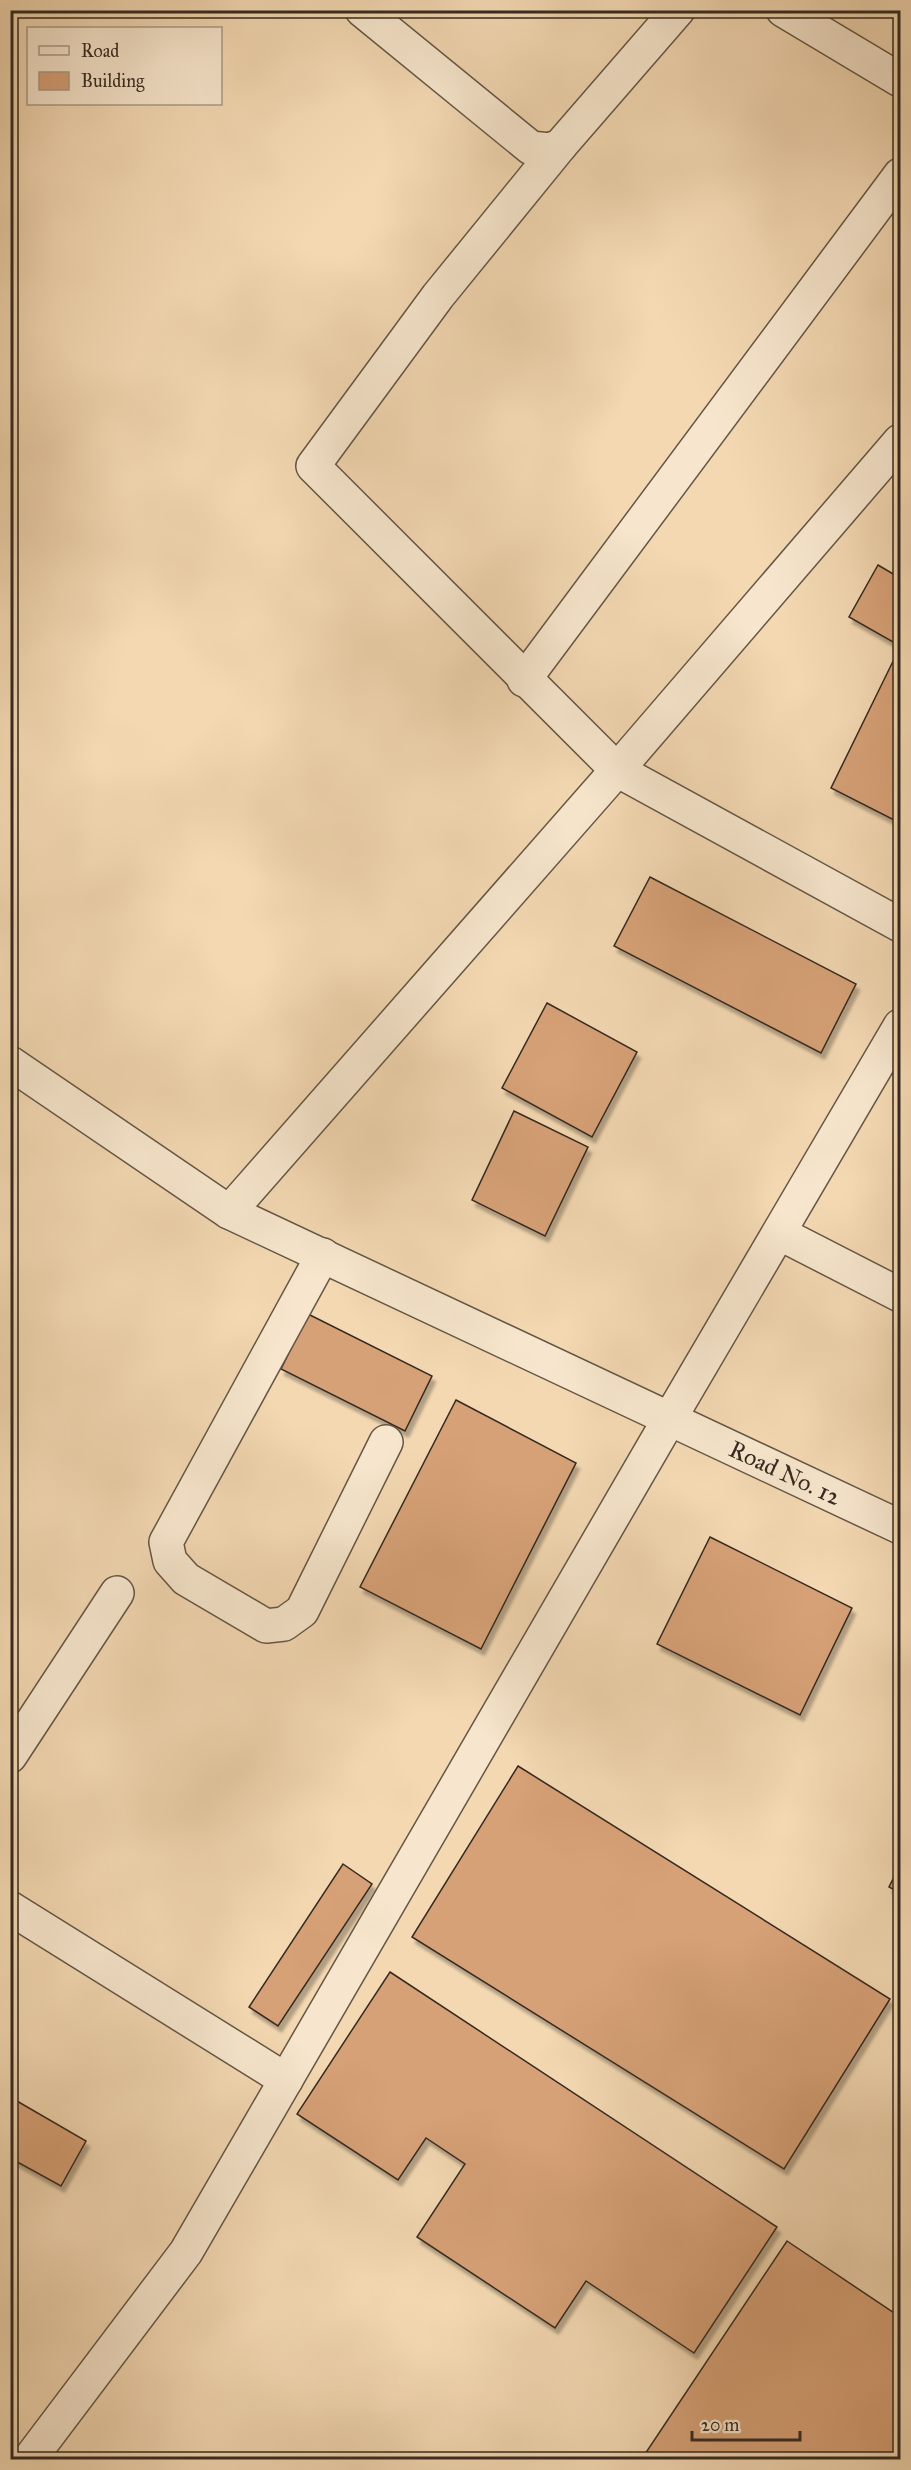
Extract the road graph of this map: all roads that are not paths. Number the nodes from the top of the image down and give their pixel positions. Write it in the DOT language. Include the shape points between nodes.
graph roads {
  1 [pos="362,10"];
  2 [pos="678,10"];
  3 [pos="783,10"];
  4 [pos="900,80"];
  5 [pos="560,146"];
  6 [pos="900,175"];
  7 [pos="900,441"];
  8 [pos="524,680"];
  9 [pos="616,770"];
  10 [pos="900,925"];
  11 [pos="900,1026"];
  12 [pos="10,1063"];
  13 [pos="889,1070"];
  14 [pos="229,1212"];
  15 [pos="779,1233"];
  16 [pos="323,1255"];
  17 [pos="900,1295"];
  18 [pos="670,1418"];
  19 [pos="386,1442"];
  20 [pos="900,1527"];
  21 [pos="117,1593"];
  22 [pos="10,1756"];
  23 [pos="10,1908"];
  24 [pos="286,2080"];
  25 [pos="29,2460"];
  1 -- 5 [label="street" via="531,148 549,150"];
  2 -- 5 [label="street"];
  3 -- 4 [label="street"];
  5 -- 8 [label="street" via="438,296 312,466"];
  6 -- 8 [label="street"];
  7 -- 9 [label="street"];
  8 -- 9 [label="street"];
  9 -- 10 [label="street"];
  9 -- 14 [label="street"];
  11 -- 13 [label="street"];
  12 -- 14 [label="street, Road No. 12"];
  13 -- 15 [label="street"];
  14 -- 16 [label="street, Road No. 12"];
  15 -- 17 [label="street"];
  15 -- 18 [label="street"];
  16 -- 18 [label="street, Road No. 12"];
  16 -- 19 [label="street" via="166,1542 170,1561 186,1579 266,1626 284,1624 302,1611"];
  18 -- 20 [label="street, Road No. 12"];
  18 -- 24 [label="street"];
  21 -- 22 [label="street"];
  23 -- 24 [label="street"];
  24 -- 25 [label="street" via="186,2252"];
}
